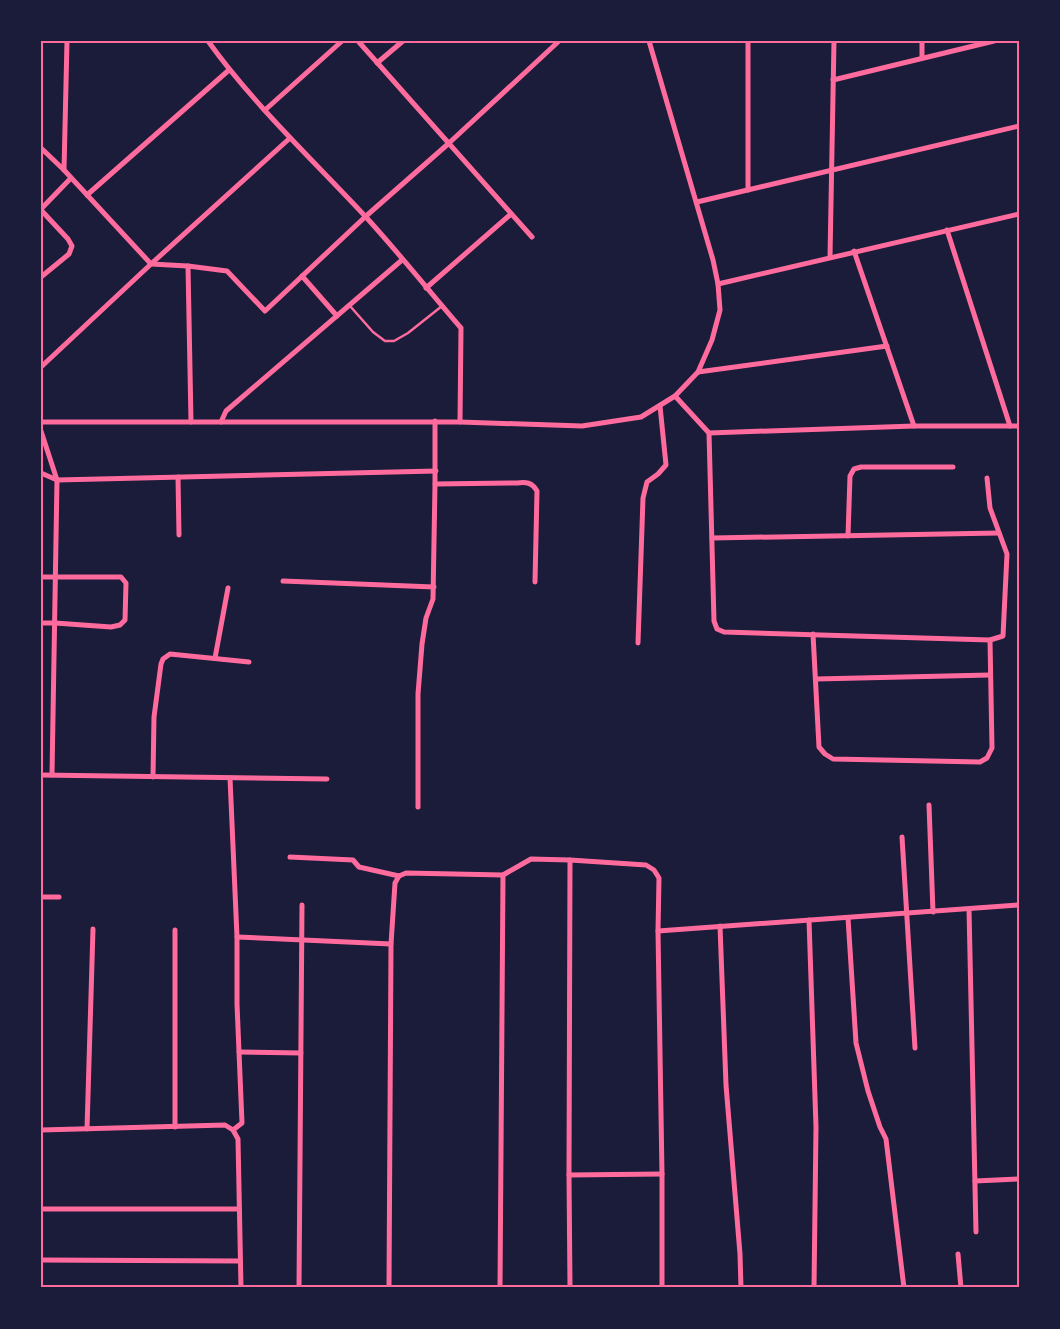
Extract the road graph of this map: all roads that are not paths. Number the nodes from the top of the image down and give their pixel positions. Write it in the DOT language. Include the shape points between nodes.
graph roads {
  1 [pos="68,41"];
  2 [pos="208,41"];
  3 [pos="342,41"];
  4 [pos="358,41"];
  5 [pos="402,41"];
  6 [pos="558,41"];
  7 [pos="649,41"];
  8 [pos="748,41"];
  9 [pos="834,41"];
  10 [pos="922,41"];
  11 [pos="994,41"];
  12 [pos="922,58"];
  13 [pos="377,63"];
  14 [pos="229,70"];
  15 [pos="833,80"];
  16 [pos="265,110"];
  17 [pos="1019,126"];
  18 [pos="290,138"];
  19 [pos="448,144"];
  20 [pos="41,148"];
  21 [pos="64,170"];
  22 [pos="832,170"];
  23 [pos="71,178"];
  24 [pos="748,190"];
  25 [pos="87,195"];
  26 [pos="697,202"];
  27 [pos="41,210"];
  28 [pos="511,214"];
  29 [pos="1019,214"];
  30 [pos="365,217"];
  31 [pos="947,230"];
  32 [pos="532,237"];
  33 [pos="854,251"];
  34 [pos="830,257"];
  35 [pos="402,260"];
  36 [pos="151,264"];
  37 [pos="188,266"];
  38 [pos="302,276"];
  39 [pos="41,277"];
  40 [pos="718,284"];
  41 [pos="426,288"];
  42 [pos="349,306"];
  43 [pos="442,306"];
  44 [pos="337,316"];
  45 [pos="887,346"];
  46 [pos="41,368"];
  47 [pos="698,372"];
  48 [pos="676,396"];
  49 [pos="660,406"];
  50 [pos="435,421"];
  51 [pos="41,422"];
  52 [pos="191,422"];
  53 [pos="221,422"];
  54 [pos="460,422"];
  55 [pos="914,426"];
  56 [pos="1010,426"];
  57 [pos="1019,426"];
  58 [pos="41,430"];
  59 [pos="710,433"];
  60 [pos="953,467"];
  61 [pos="436,471"];
  62 [pos="41,474"];
  63 [pos="178,477"];
  64 [pos="987,478"];
  65 [pos="57,480"];
  66 [pos="436,484"];
  67 [pos="999,533"];
  68 [pos="179,535"];
  69 [pos="848,536"];
  70 [pos="712,538"];
  71 [pos="41,577"];
  72 [pos="56,577"];
  73 [pos="283,581"];
  74 [pos="535,582"];
  75 [pos="434,587"];
  76 [pos="228,588"];
  77 [pos="41,623"];
  78 [pos="55,623"];
  79 [pos="813,634"];
  80 [pos="990,640"];
  81 [pos="638,643"];
  82 [pos="215,658"];
  83 [pos="249,662"];
  84 [pos="990,675"];
  85 [pos="816,679"];
  86 [pos="41,775"];
  87 [pos="52,775"];
  88 [pos="153,777"];
  89 [pos="230,778"];
  90 [pos="327,779"];
  91 [pos="929,805"];
  92 [pos="418,807"];
  93 [pos="902,837"];
  94 [pos="290,857"];
  95 [pos="570,860"];
  96 [pos="503,875"];
  97 [pos="399,876"];
  98 [pos="41,897"];
  99 [pos="59,897"];
  100 [pos="302,905"];
  101 [pos="1019,905"];
  102 [pos="969,909"];
  103 [pos="933,912"];
  104 [pos="906,913"];
  105 [pos="848,918"];
  106 [pos="809,920"];
  107 [pos="720,926"];
  108 [pos="93,929"];
  109 [pos="175,930"];
  110 [pos="658,931"];
  111 [pos="237,937"];
  112 [pos="301,940"];
  113 [pos="391,944"];
  114 [pos="916,1048"];
  115 [pos="239,1052"];
  116 [pos="300,1053"];
  117 [pos="175,1127"];
  118 [pos="88,1129"];
  119 [pos="41,1130"];
  120 [pos="233,1130"];
  121 [pos="662,1174"];
  122 [pos="569,1175"];
  123 [pos="1019,1179"];
  124 [pos="975,1180"];
  125 [pos="240,1209"];
  126 [pos="41,1210"];
  127 [pos="976,1232"];
  128 [pos="958,1254"];
  129 [pos="41,1260"];
  130 [pos="240,1261"];
  131 [pos="241,1288"];
  132 [pos="299,1288"];
  133 [pos="389,1288"];
  134 [pos="500,1288"];
  135 [pos="570,1288"];
  136 [pos="662,1288"];
  137 [pos="741,1288"];
  138 [pos="814,1288"];
  139 [pos="904,1288"];
  140 [pos="961,1288"];
  1 -- 21 [label="street"];
  2 -- 14 [label="street"];
  3 -- 16 [label="street"];
  4 -- 13 [label="street"];
  5 -- 13 [label="street"];
  6 -- 19 [label="street"];
  7 -- 26 [label="street"];
  8 -- 24 [label="street"];
  9 -- 15 [label="street"];
  10 -- 12 [label="street"];
  11 -- 12 [label="street"];
  12 -- 15 [label="street"];
  13 -- 19 [label="street"];
  14 -- 16 [label="street"];
  14 -- 25 [label="street"];
  15 -- 22 [label="street"];
  16 -- 18 [label="street"];
  17 -- 22 [label="street"];
  18 -- 30 [label="street"];
  18 -- 36 [label="street"];
  19 -- 28 [label="street"];
  19 -- 30 [label="street"];
  20 -- 21 [label="street"];
  21 -- 23 [label="street"];
  22 -- 24 [label="street"];
  22 -- 34 [label="street"];
  23 -- 25 [label="street"];
  23 -- 27 [label="street"];
  24 -- 26 [label="street"];
  25 -- 36 [label="street"];
  26 -- 40 [label="street"];
  27 -- 39 [label="street" via="72,246 69,254"];
  28 -- 32 [label="street"];
  28 -- 41 [label="street"];
  29 -- 31 [label="street"];
  30 -- 35 [label="street"];
  30 -- 38 [label="street"];
  31 -- 33 [label="street"];
  31 -- 56 [label="street"];
  33 -- 34 [label="street"];
  33 -- 45 [label="street"];
  34 -- 40 [label="street"];
  35 -- 41 [label="street"];
  35 -- 42 [label="street"];
  36 -- 37 [label="street"];
  36 -- 46 [label="street"];
  37 -- 38 [label="street" via="227,271 265,311"];
  37 -- 52 [label="street"];
  38 -- 44 [label="street"];
  40 -- 47 [label="street" via="720,310"];
  41 -- 43 [label="street"];
  42 -- 43 [label="lane" via="373,332 385,341 394,341"];
  42 -- 44 [label="street"];
  43 -- 54 [label="street" via="461,328"];
  44 -- 53 [label="street" via="226,411"];
  45 -- 47 [label="street"];
  45 -- 55 [label="street"];
  47 -- 48 [label="street"];
  48 -- 49 [label="street"];
  48 -- 59 [label="street"];
  49 -- 54 [label="street" via="641,417 582,426"];
  49 -- 81 [label="street" via="666,465 647,482 643,498"];
  50 -- 53 [label="street"];
  50 -- 54 [label="street"];
  50 -- 61 [label="street"];
  51 -- 52 [label="street"];
  52 -- 53 [label="street"];
  55 -- 56 [label="street"];
  55 -- 59 [label="street"];
  56 -- 57 [label="street"];
  58 -- 65 [label="street"];
  59 -- 70 [label="street"];
  60 -- 69 [label="street" via="854,469 850,476"];
  61 -- 63 [label="street"];
  61 -- 66 [label="street"];
  62 -- 65 [label="street"];
  63 -- 65 [label="street"];
  63 -- 68 [label="street"];
  64 -- 67 [label="street" via="990,508"];
  65 -- 72 [label="street"];
  66 -- 74 [label="street" via="526,482 534,485 537,491"];
  66 -- 75 [label="street"];
  67 -- 69 [label="street"];
  67 -- 80 [label="street" via="1007,554 1004,636"];
  69 -- 70 [label="street"];
  70 -- 79 [label="street" via="714,622 717,629 724,632"];
  71 -- 72 [label="street"];
  72 -- 78 [label="street"];
  72 -- 78 [label="street" via="121,577 126,583 125,620 120,625"];
  73 -- 75 [label="street"];
  75 -- 92 [label="street" via="422,644 418,694"];
  76 -- 82 [label="street"];
  77 -- 78 [label="street"];
  78 -- 87 [label="street"];
  79 -- 80 [label="street"];
  79 -- 85 [label="street"];
  80 -- 84 [label="street"];
  82 -- 83 [label="street"];
  82 -- 88 [label="street" via="170,654 163,659 154,717"];
  84 -- 85 [label="street"];
  84 -- 85 [label="street" via="992,748 988,758 980,762 833,759 820,747"];
  86 -- 87 [label="street"];
  87 -- 88 [label="street"];
  88 -- 89 [label="street"];
  89 -- 90 [label="street"];
  89 -- 111 [label="street"];
  91 -- 103 [label="street"];
  93 -- 104 [label="street"];
  94 -- 97 [label="street" via="353,860 359,867"];
  95 -- 96 [label="street" via="531,859"];
  95 -- 110 [label="street" via="646,865 654,870 659,878"];
  95 -- 122 [label="street"];
  96 -- 97 [label="street" via="406,873"];
  96 -- 134 [label="street"];
  97 -- 113 [label="street" via="395,883"];
  98 -- 99 [label="street"];
  100 -- 112 [label="street"];
  101 -- 102 [label="street"];
  102 -- 103 [label="street"];
  102 -- 124 [label="street"];
  103 -- 104 [label="street"];
  104 -- 105 [label="street"];
  104 -- 114 [label="street"];
  105 -- 106 [label="street"];
  105 -- 139 [label="street" via="856,1043 868,1091 886,1139"];
  106 -- 107 [label="street"];
  106 -- 138 [label="street" via="816,1127"];
  107 -- 110 [label="street"];
  107 -- 137 [label="street" via="726,1085"];
  108 -- 118 [label="street"];
  109 -- 117 [label="street"];
  110 -- 121 [label="street"];
  111 -- 112 [label="street"];
  111 -- 115 [label="street"];
  112 -- 113 [label="street"];
  112 -- 116 [label="street"];
  113 -- 133 [label="street"];
  115 -- 116 [label="street"];
  115 -- 120 [label="street" via="242,1123"];
  116 -- 132 [label="street"];
  117 -- 118 [label="street"];
  117 -- 120 [label="street" via="225,1125"];
  118 -- 119 [label="street"];
  120 -- 125 [label="street" via="238,1139"];
  121 -- 122 [label="street"];
  121 -- 136 [label="street"];
  122 -- 135 [label="street"];
  123 -- 124 [label="street"];
  124 -- 127 [label="street"];
  125 -- 126 [label="street"];
  125 -- 130 [label="street"];
  128 -- 140 [label="street"];
  129 -- 130 [label="street"];
  130 -- 131 [label="street"];
}
